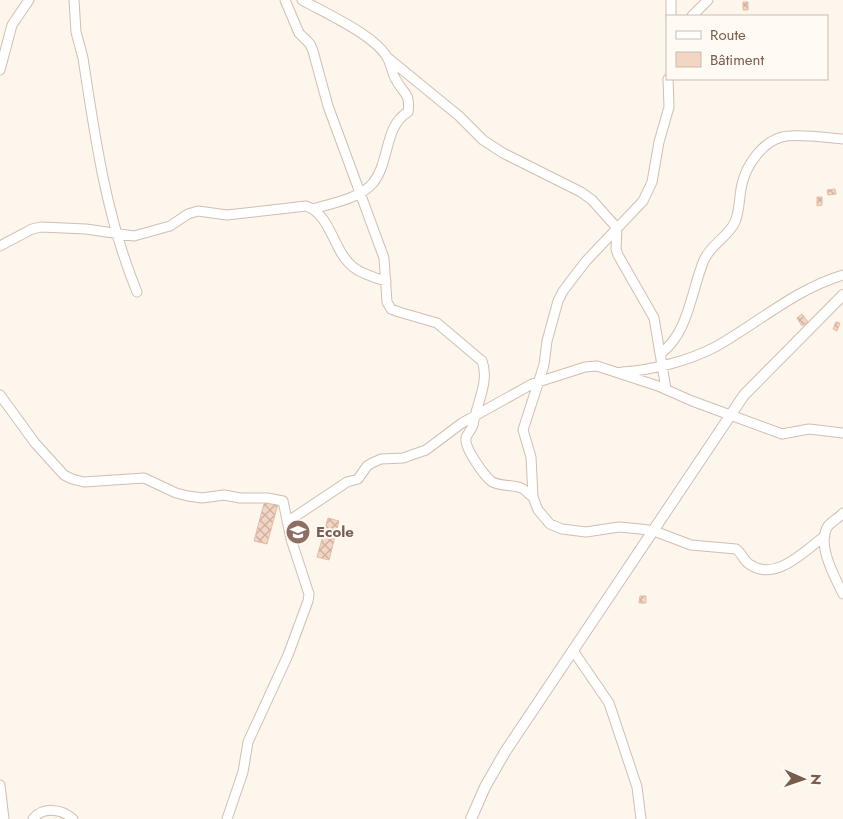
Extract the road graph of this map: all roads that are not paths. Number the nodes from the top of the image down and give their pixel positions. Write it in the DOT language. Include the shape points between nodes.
graph roads {
  1 [pos="29,0"];
  2 [pos="74,0"];
  3 [pos="285,0"];
  4 [pos="302,0"];
  5 [pos="671,0"];
  6 [pos="708,0"];
  7 [pos="671,15"];
  8 [pos="693,15"];
  9 [pos="388,58"];
  10 [pos="0,70"];
  11 [pos="668,80"];
  12 [pos="843,139"];
  13 [pos="360,193"];
  14 [pos="313,209"];
  15 [pos="617,228"];
  16 [pos="116,233"];
  17 [pos="0,246"];
  18 [pos="843,275"];
  19 [pos="386,282"];
  20 [pos="137,292"];
  21 [pos="843,295"];
  22 [pos="660,354"];
  23 [pos="662,366"];
  24 [pos="617,372"];
  25 [pos="539,381"];
  26 [pos="666,389"];
  27 [pos="0,396"];
  28 [pos="731,414"];
  29 [pos="472,418"];
  30 [pos="843,433"];
  31 [pos="533,497"];
  32 [pos="843,513"];
  33 [pos="287,522"];
  34 [pos="654,531"];
  35 [pos="825,536"];
  36 [pos="843,594"];
  37 [pos="574,652"];
  38 [pos="0,785"];
  39 [pos="0,796"];
  40 [pos="4,819"];
  41 [pos="33,819"];
  42 [pos="73,819"];
  43 [pos="227,819"];
  44 [pos="471,819"];
  45 [pos="641,819"];
  1 -- 10 [label="street" via="12,25"];
  2 -- 16 [label="street" via="78,44"];
  3 -- 13 [label="street" via="299,33 313,51 328,106"];
  4 -- 9 [label="street" via="334,16 373,42"];
  5 -- 7 [label="street"];
  6 -- 8 [label="street"];
  9 -- 13 [label="street" via="395,79 408,93 408,112 397,119 380,171 372,184"];
  9 -- 15 [label="street" via="483,140 581,192"];
  11 -- 15 [label="street" via="670,107 659,142 652,182 643,201"];
  12 -- 22 [label="street" via="782,137 752,160 742,185 735,221 704,260 679,333"];
  13 -- 14 [label="street"];
  13 -- 19 [label="street" via="384,258"];
  14 -- 16 [label="street" via="288,207 227,215 198,211 144,235"];
  14 -- 19 [label="street" via="348,262 354,268"];
  15 -- 22 [label="street" via="616,249 654,318"];
  15 -- 25 [label="street" via="563,291 547,341"];
  16 -- 17 [label="street" via="41,228 24,232"];
  16 -- 20 [label="street"];
  18 -- 23 [label="street" via="826,280 779,306 716,347"];
  19 -- 29 [label="street" via="387,302 392,309 436,323 482,361 485,382"];
  21 -- 28 [label="street" via="748,389"];
  22 -- 23 [label="street"];
  23 -- 24 [label="street"];
  23 -- 26 [label="street"];
  24 -- 25 [label="street" via="597,366 585,367"];
  24 -- 26 [label="street"];
  25 -- 29 [label="street"];
  25 -- 31 [label="street" via="523,430 531,457"];
  26 -- 28 [label="street"];
  27 -- 33 [label="street" via="35,443 64,475 72,479 84,482 144,478 176,493 202,498 224,495 280,499 284,503"];
  28 -- 30 [label="street" via="782,434 809,429"];
  28 -- 34 [label="street"];
  29 -- 31 [label="street" via="473,425 466,438 479,467 492,482 522,488"];
  29 -- 33 [label="street" via="426,450 403,458 381,459 366,466 358,479 347,482"];
  31 -- 34 [label="street" via="545,520 562,529 586,532 619,527"];
  32 -- 35 [label="street" via="829,526"];
  33 -- 43 [label="street" via="309,594 308,601 288,655 248,742 243,772"];
  34 -- 35 [label="street" via="692,545 736,549 748,564 764,569 786,565"];
  34 -- 37 [label="street"];
  35 -- 36 [label="street" via="828,559"];
  37 -- 44 [label="street" via="496,766"];
  37 -- 45 [label="street" via="609,703 637,787"];
  38 -- 39 [label="street"];
  39 -- 40 [label="street"];
  41 -- 42 [label="street" via="43,811 56,811"];
}
